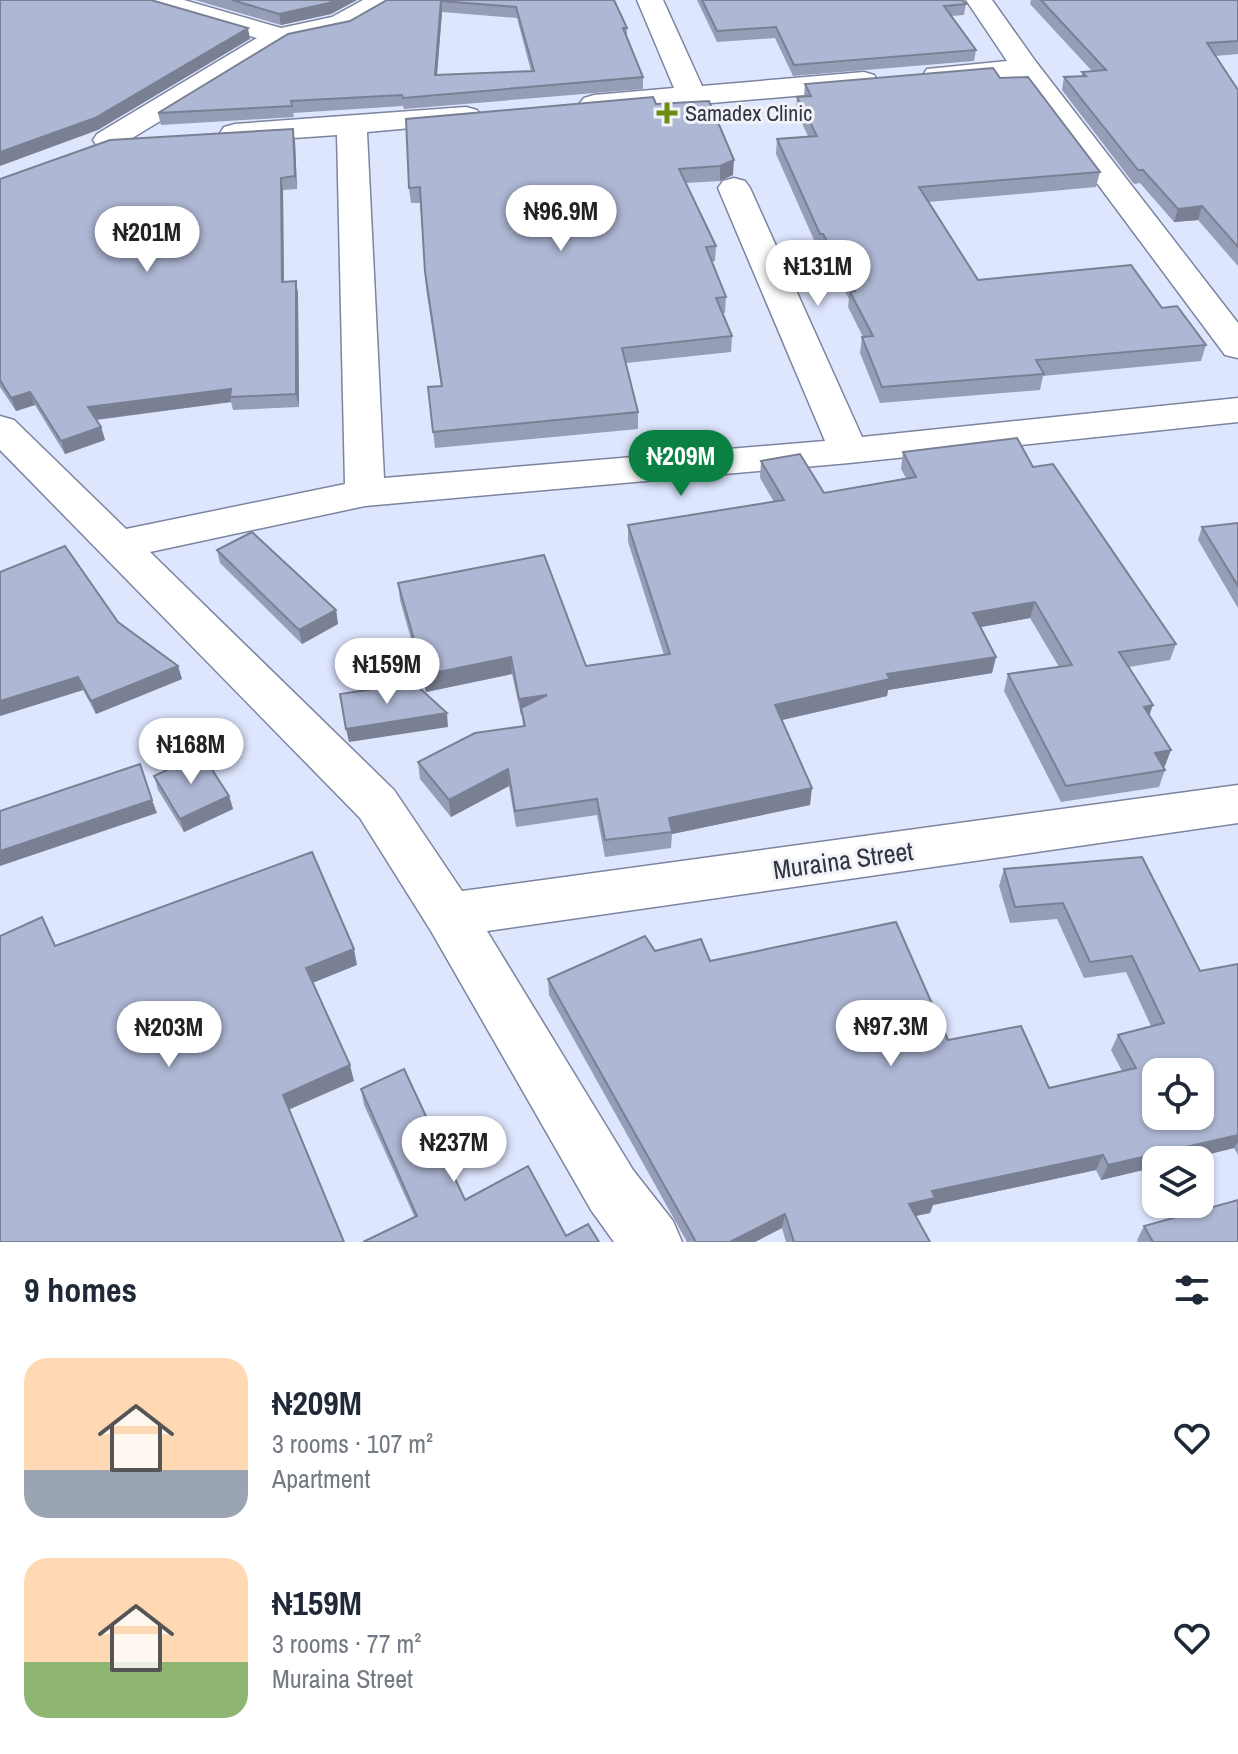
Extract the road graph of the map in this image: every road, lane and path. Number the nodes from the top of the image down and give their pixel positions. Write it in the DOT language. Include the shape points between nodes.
graph roads {
  1 [pos="155,0"];
  2 [pos="382,0"];
  3 [pos="650,0"];
  4 [pos="979,0"];
  5 [pos="280,36"];
  6 [pos="1026,68"];
  7 [pos="691,95"];
  8 [pos="568,106"];
  9 [pos="491,113"];
  10 [pos="352,126"];
  11 [pos="200,135"];
  12 [pos="169,137"];
  13 [pos="734,188"];
  14 [pos="1238,347"];
  15 [pos="1238,410"];
  16 [pos="0,428"];
  17 [pos="849,451"];
  18 [pos="365,493"];
  19 [pos="117,545"];
  20 [pos="1238,804"];
  21 [pos="449,915"];
  22 [pos="651,1242"];
  1 -- 5 [label="street"];
  2 -- 5 [label="street" via="340,24"];
  3 -- 7 [label="street"];
  4 -- 6 [label="street"];
  5 -- 12 [label="street" via="96,145"];
  6 -- 7 [label="street"];
  6 -- 14 [label="street"];
  7 -- 8 [label="street"];
  9 -- 10 [label="street"];
  10 -- 11 [label="street"];
  10 -- 18 [label="street"];
  13 -- 17 [label="street"];
  15 -- 17 [label="street"];
  16 -- 19 [label="street"];
  17 -- 18 [label="street"];
  18 -- 19 [label="street"];
  19 -- 21 [label="street" via="377,804"];
  20 -- 21 [label="street, Muraina Street"];
  21 -- 22 [label="street" via="612,1190"];
}
